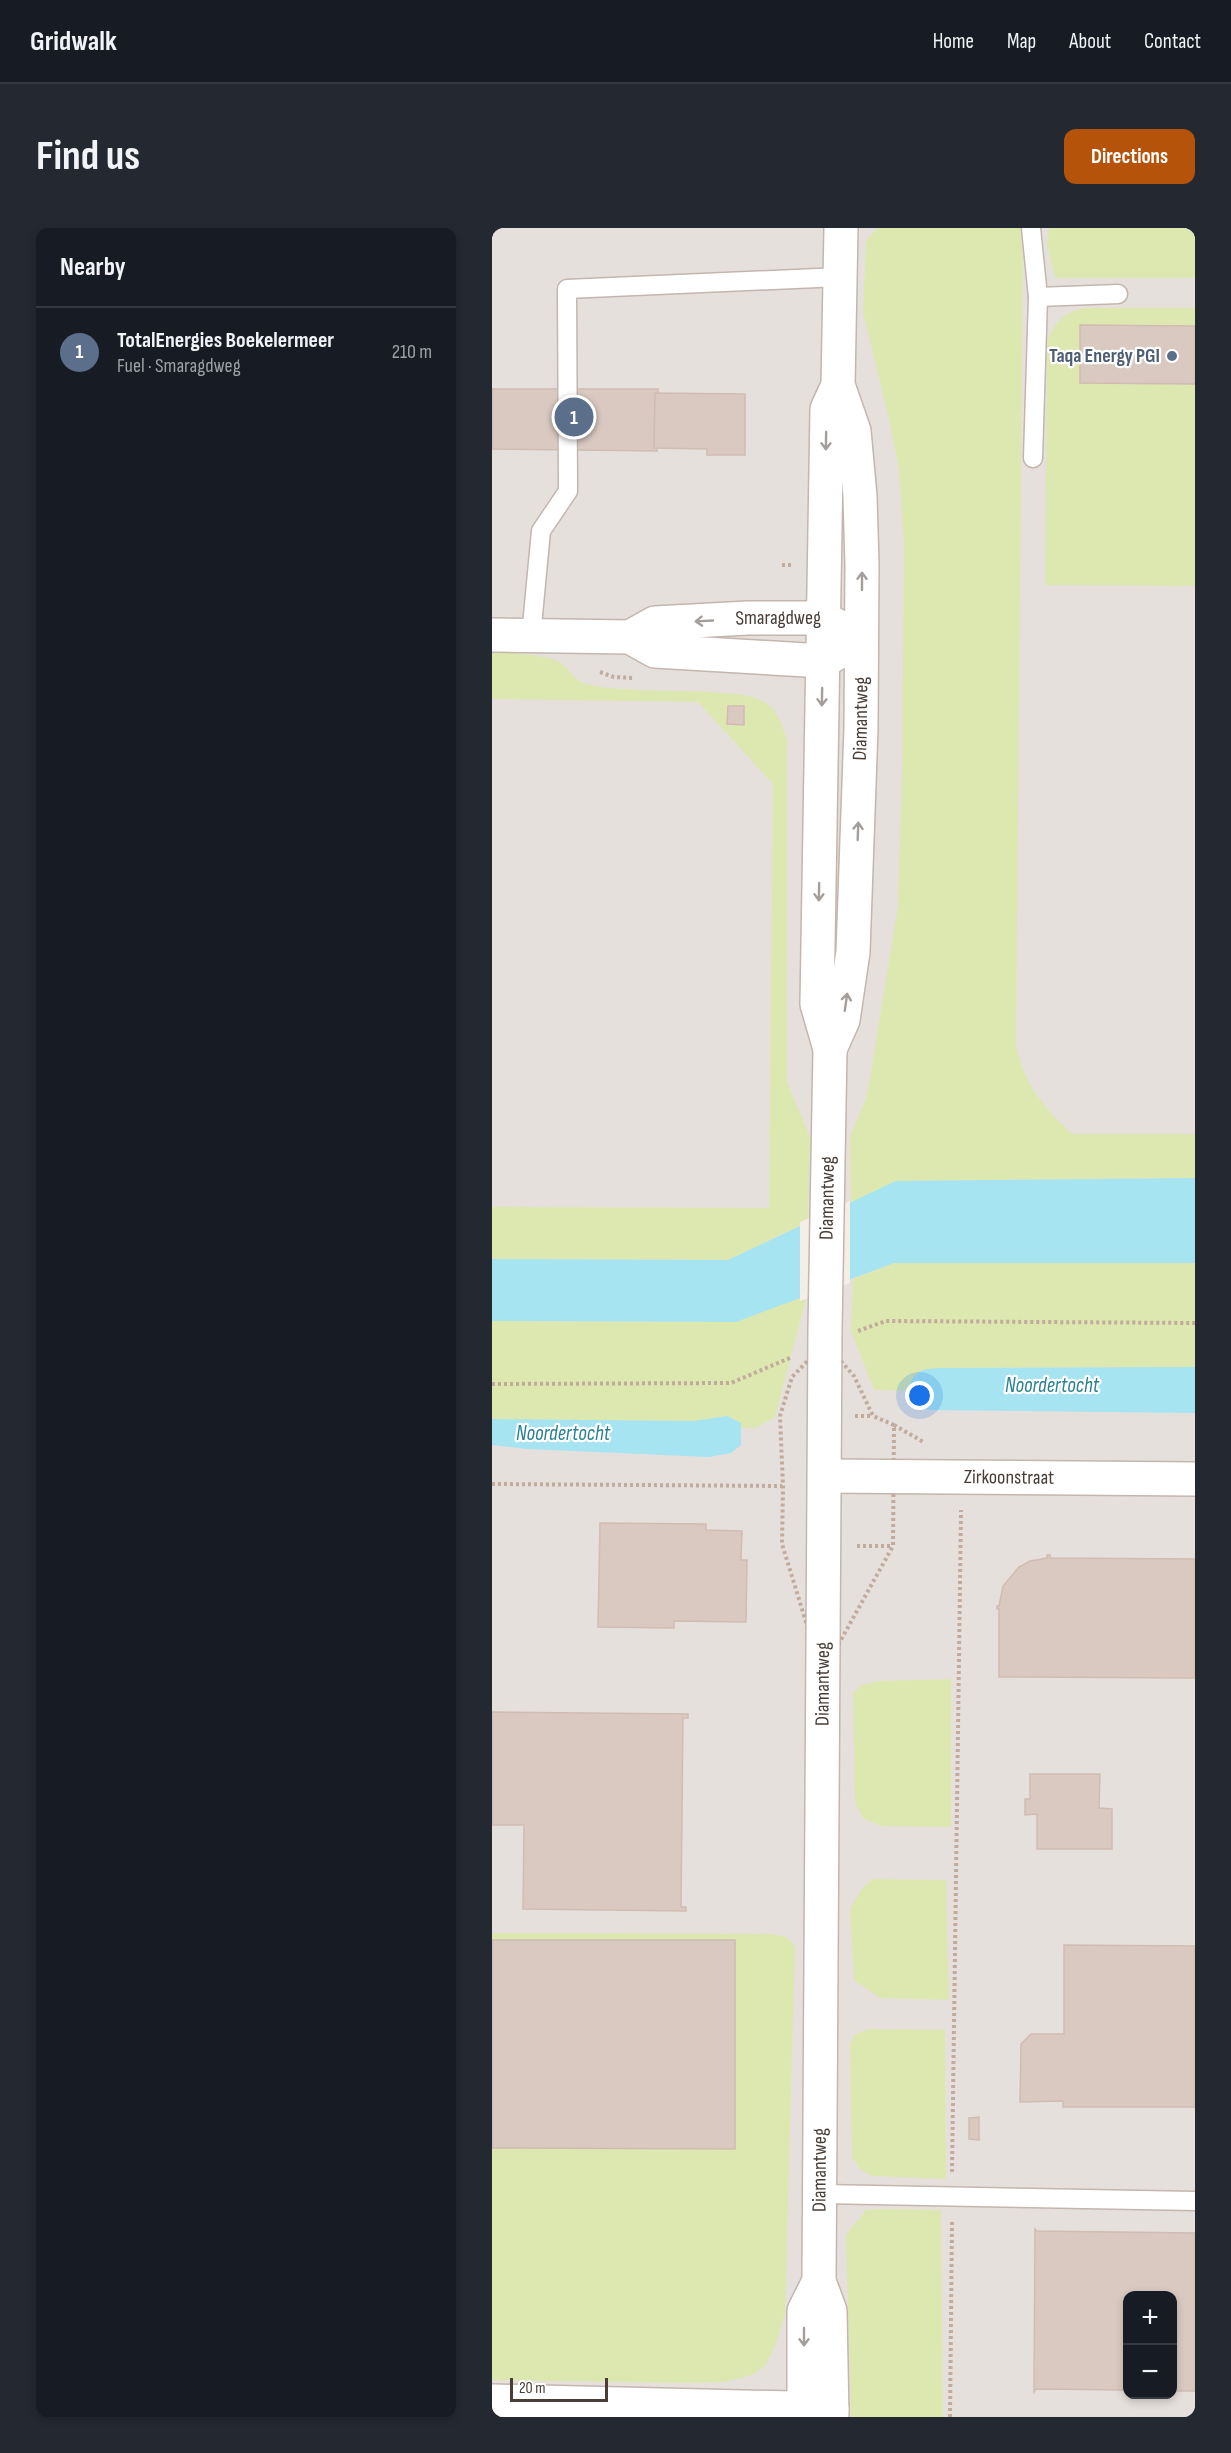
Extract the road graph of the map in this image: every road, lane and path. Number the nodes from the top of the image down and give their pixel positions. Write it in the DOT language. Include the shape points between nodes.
graph roads {
  1 [pos="841,228"];
  2 [pos="1031,228"];
  3 [pos="840,277"];
  4 [pos="1118,294"];
  5 [pos="1038,297"];
  6 [pos="838,385"];
  7 [pos="1033,458"];
  8 [pos="822,618"];
  9 [pos="492,635"];
  10 [pos="531,636"];
  11 [pos="630,637"];
  12 [pos="862,639"];
  13 [pos="823,661"];
  14 [pos="830,1049"];
  15 [pos="825,1476"];
  16 [pos="961,1476"];
  17 [pos="1195,1479"];
  18 [pos="492,1484"];
  19 [pos="783,1486"];
  20 [pos="821,2194"];
  21 [pos="952,2196"];
  22 [pos="1195,2201"];
  23 [pos="492,2401"];
  24 [pos="818,2413"];
  25 [pos="950,2417"];
  1 -- 3 [label="street, Diamantweg"];
  2 -- 5 [label="lane"];
  3 -- 6 [label="street, Diamantweg"];
  3 -- 10 [label="lane" via="567,289 568,491 541,531"];
  4 -- 5 [label="lane"];
  5 -- 7 [label="lane"];
  6 -- 8 [label="street, Diamantweg, one-way" via="827,409"];
  12 -- 6 [label="street, Diamantweg, one-way" via="860,496 854,430"];
  8 -- 11 [label="street, Smaragdweg, one-way" via="655,623"];
  8 -- 12 [label="street, Smaragdweg"];
  8 -- 13 [label="street, Diamantweg"];
  9 -- 10 [label="street, Smaragdweg"];
  10 -- 11 [label="street, Smaragdweg"];
  11 -- 13 [label="street, Smaragdweg" via="655,651"];
  12 -- 13 [label="street, Smaragdweg"];
  14 -- 12 [label="street, Diamantweg, one-way" via="843,1020 853,952"];
  13 -- 14 [label="street, Diamantweg, one-way" via="817,1004"];
  14 -- 15 [label="street, Diamantweg"];
  15 -- 16 [label="street, Zirkoonstraat"];
  15 -- 20 [label="street, Diamantweg"];
  16 -- 17 [label="street, Zirkoonstraat"];
  16 -- 21 [label="path"];
  18 -- 19 [label="path"];
  20 -- 21 [label="lane"];
  20 -- 24 [label="street, Diamantweg" via="819,2282 830,2311"];
  21 -- 22 [label="lane"];
  21 -- 25 [label="path"];
  23 -- 24 [label="street"];
}
